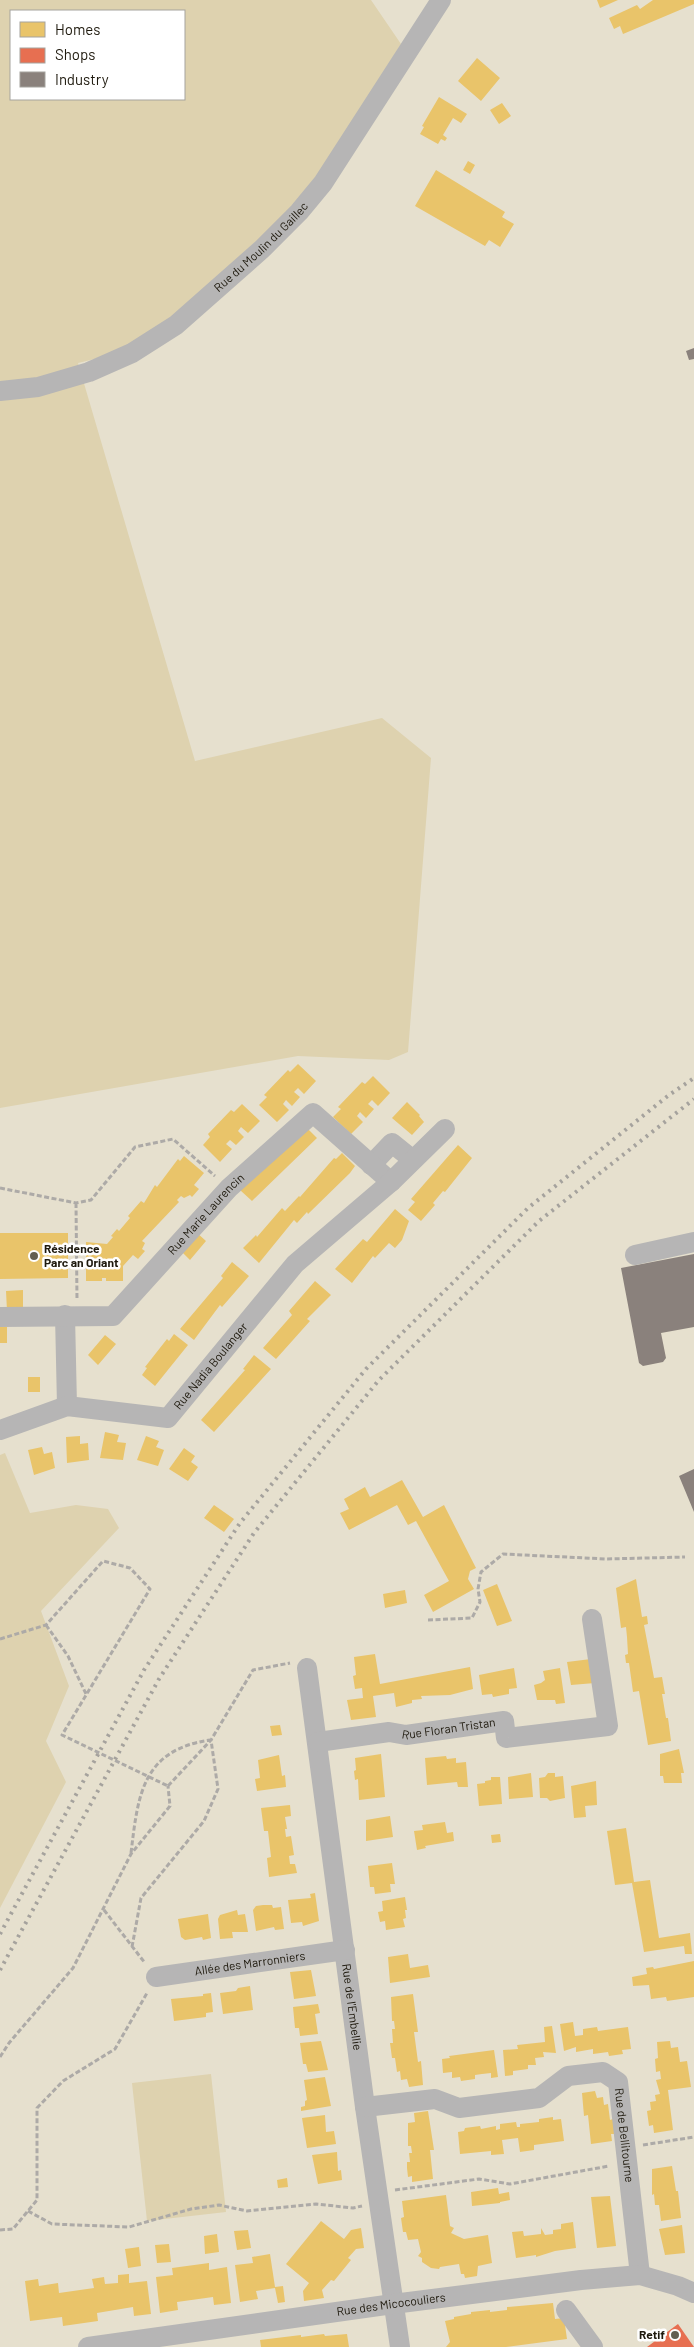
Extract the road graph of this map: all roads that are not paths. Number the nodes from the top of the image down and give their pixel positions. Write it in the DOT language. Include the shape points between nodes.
graph roads {
  1 [pos="441,0"];
  2 [pos="0,391"];
  3 [pos="445,1129"];
  4 [pos="413,1160"];
  5 [pos="371,1165"];
  6 [pos="384,1188"];
  7 [pos="694,1242"];
  8 [pos="635,1255"];
  9 [pos="71,1315"];
  10 [pos="0,1317"];
  11 [pos="67,1406"];
  12 [pos="0,1430"];
  13 [pos="592,1619"];
  14 [pos="307,1668"];
  15 [pos="318,1742"];
  16 [pos="345,1950"];
  17 [pos="156,1977"];
  18 [pos="365,2107"];
  19 [pos="640,2275"];
  20 [pos="694,2293"];
  21 [pos="393,2304"];
  22 [pos="566,2310"];
  23 [pos="88,2347"];
  24 [pos="400,2347"];
  25 [pos="593,2347"];
  1 -- 2 [label="street, Rue du Moulin du Gaillec" via="323,183 300,212 262,249 176,325 132,353 89,372 38,387"];
  3 -- 4 [label="street"];
  4 -- 5 [label="street" via="392,1143"];
  4 -- 6 [label="street"];
  5 -- 6 [label="street, Rue Marie Laurencin"];
  5 -- 9 [label="street, Rue Marie Laurencin" via="313,1113 229,1188 113,1316"];
  6 -- 11 [label="street, Rue Nadia Boulanger" via="295,1264 168,1418"];
  7 -- 8 [label="street"];
  9 -- 10 [label="street, Rue Marie Laurencin"];
  9 -- 11 [label="street"];
  11 -- 12 [label="street, Rue Nadia Boulanger"];
  13 -- 15 [label="street, Rue Floran Tristan" via="608,1726 506,1738 504,1721 406,1735 389,1732"];
  14 -- 15 [label="street, Rue de l'Embellie"];
  15 -- 16 [label="street, Rue de l'Embellie"];
  16 -- 17 [label="street, Allée des Marronniers"];
  16 -- 18 [label="street, Rue de l'Embellie"];
  18 -- 19 [label="street, Rue de Bellitourne" via="435,2100 460,2108 539,2098 568,2076 603,2072 618,2082"];
  18 -- 21 [label="street, Rue de l'Embellie"];
  19 -- 20 [label="street, Rue des Micocouliers"];
  19 -- 21 [label="street, Rue des Micocouliers"];
  21 -- 23 [label="street, Rue des Micocouliers"];
  21 -- 24 [label="street, Rue de l'Embellie"];
  22 -- 25 [label="street"];
}
